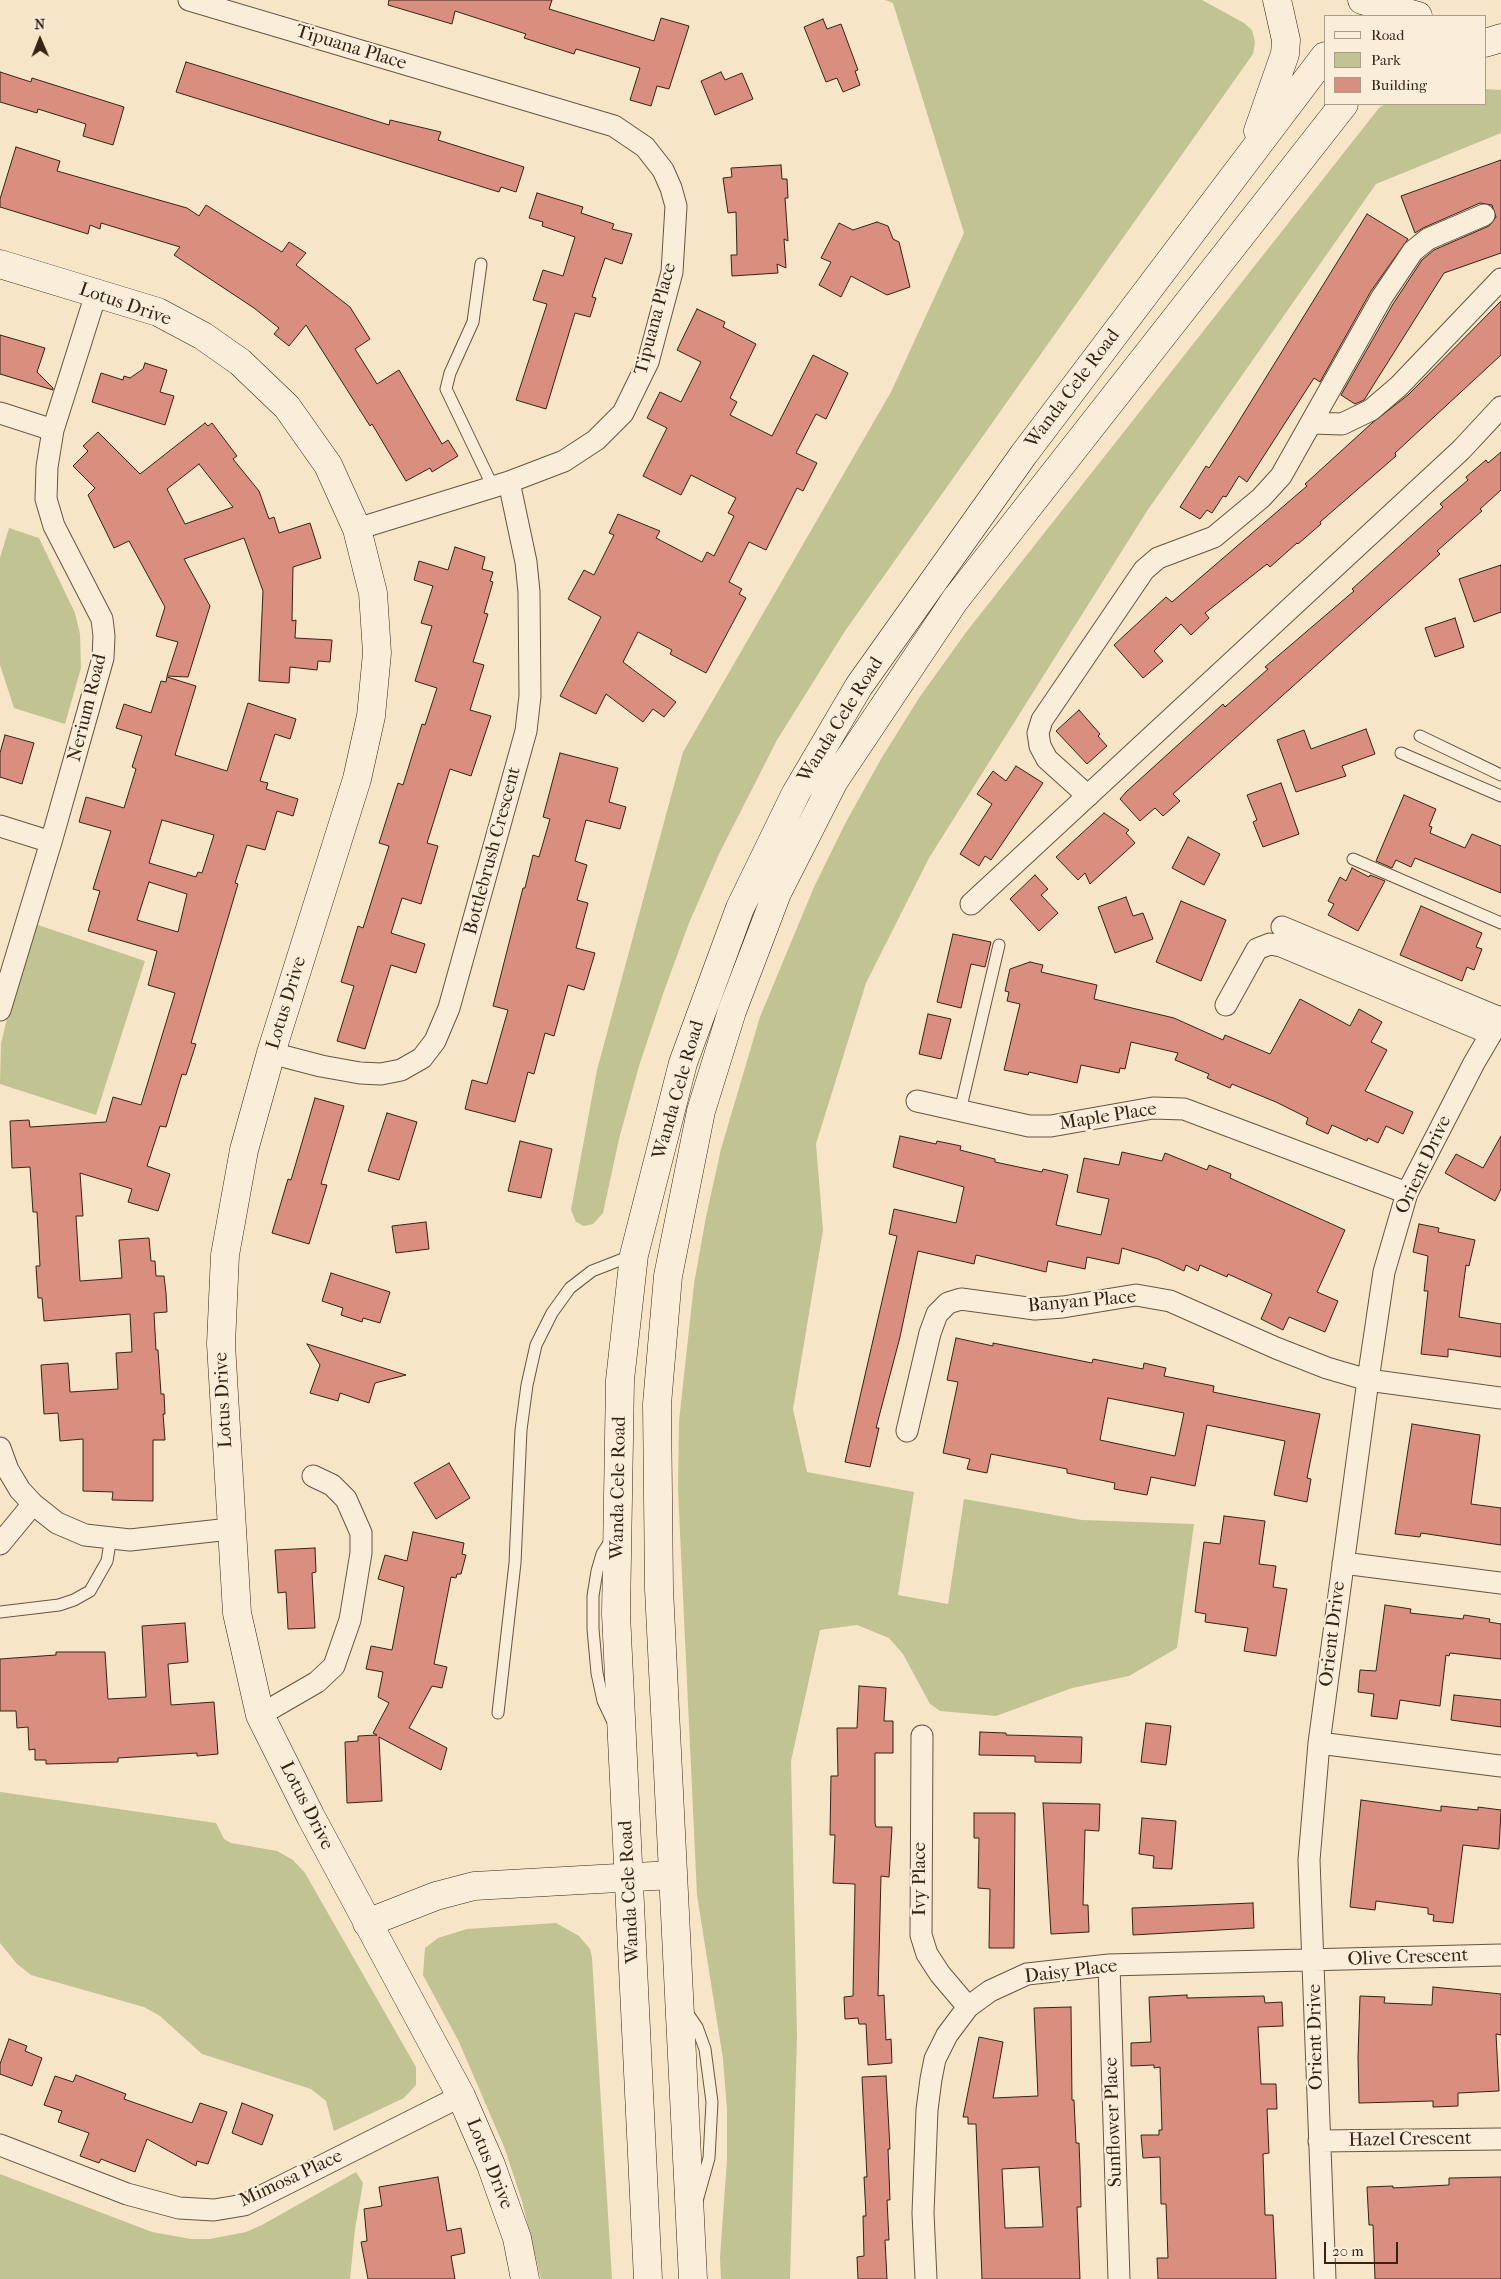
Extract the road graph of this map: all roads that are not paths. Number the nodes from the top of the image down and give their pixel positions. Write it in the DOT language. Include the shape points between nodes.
graph roads {
  1 [pos="188,0"];
  2 [pos="1277,0"];
  3 [pos="1362,4"];
  4 [pos="1414,12"];
  5 [pos="1486,34"];
  6 [pos="1501,38"];
  7 [pos="1486,43"];
  8 [pos="1324,57"];
  9 [pos="1351,105"];
  10 [pos="1337,112"];
  11 [pos="1248,161"];
  12 [pos="1484,214"];
  13 [pos="0,264"];
  14 [pos="480,264"];
  15 [pos="1501,279"];
  16 [pos="96,294"];
  17 [pos="1501,406"];
  18 [pos="0,413"];
  19 [pos="1312,423"];
  20 [pos="53,430"];
  21 [pos="501,484"];
  22 [pos="357,529"];
  23 [pos="1420,736"];
  24 [pos="1401,753"];
  25 [pos="1501,775"];
  26 [pos="1088,796"];
  27 [pos="1501,796"];
  28 [pos="0,826"];
  29 [pos="51,842"];
  30 [pos="1353,859"];
  31 [pos="971,904"];
  32 [pos="1501,923"];
  33 [pos="1282,927"];
  34 [pos="999,945"];
  35 [pos="1226,1005"];
  36 [pos="0,1010"];
  37 [pos="1498,1023"];
  38 [pos="271,1053"];
  39 [pos="917,1101"];
  40 [pos="960,1111"];
  41 [pos="1407,1193"];
  42 [pos="634,1255"];
  43 [pos="1368,1380"];
  44 [pos="1501,1398"];
  45 [pos="907,1431"];
  46 [pos="0,1448"];
  47 [pos="313,1476"];
  48 [pos="33,1504"];
  49 [pos="230,1529"];
  50 [pos="111,1538"];
  51 [pos="0,1544"];
  52 [pos="1343,1563"];
  53 [pos="1501,1583"];
  54 [pos="0,1612"];
  55 [pos="498,1712"];
  56 [pos="260,1715"];
  57 [pos="922,1736"];
  58 [pos="1319,1743"];
  59 [pos="1501,1766"];
  60 [pos="672,1875"];
  61 [pos="629,1876"];
  62 [pos="367,1923"];
  63 [pos="1501,1955"];
  64 [pos="1314,1960"];
  65 [pos="1109,1965"];
  66 [pos="968,2007"];
  67 [pos="461,2096"];
  68 [pos="1501,2139"];
  69 [pos="1319,2141"];
  70 [pos="0,2145"];
  71 [pos="525,2279"];
  72 [pos="648,2279"];
  73 [pos="692,2279"];
  74 [pos="926,2279"];
  75 [pos="1119,2279"];
  76 [pos="1325,2279"];
  1 -- 21 [label="street, Tipuana Place" via="614,126 645,147 663,170 676,206 672,272 648,362 636,390 623,413 596,440 564,461"];
  2 -- 11 [label="street" via="1286,40 1285,54"];
  3 -- 4 [label="street"];
  5 -- 6 [label="street"];
  6 -- 7 [label="street"];
  8 -- 11 [label="street, Wanda Cele Road"];
  9 -- 10 [label="street, Wanda Cele Road"];
  10 -- 60 [label="street, Wanda Cele Road" via="955,600 895,689 834,781 777,893 732,1011 701,1111 682,1197 668,1276 657,1404 659,1589"];
  11 -- 42 [label="street, Wanda Cele Road" via="940,569 858,686 796,793 740,908 683,1063"];
  12 -- 19 [label="street" via="1428,239 1413,252 1382,297"];
  13 -- 16 [label="street, Lotus Drive"];
  14 -- 21 [label="lane" via="473,322 446,389"];
  15 -- 19 [label="street" via="1399,386 1371,410 1342,424"];
  16 -- 20 [label="street, Nerium Road"];
  16 -- 22 [label="street, Lotus Drive" via="158,312 203,336 240,362 292,414 328,465"];
  17 -- 26 [label="street" via="1461,450"];
  18 -- 20 [label="street"];
  19 -- 26 [label="street" via="1281,476 1261,498 1214,537 1158,558 1144,570 1042,720 1038,733 1047,759"];
  20 -- 29 [label="street, Nerium Road" via="46,499 54,526 102,619 104,636 99,680"];
  21 -- 22 [label="street, Tipuana Place"];
  21 -- 38 [label="street, Bottlebrush Crescent" via="526,562 530,696 526,731 449,1008 435,1041 422,1058 401,1070 360,1073"];
  22 -- 38 [label="street, Lotus Drive" via="373,593 376,628 371,716 357,778"];
  23 -- 25 [label="lane"];
  24 -- 27 [label="lane"];
  26 -- 31 [label="street"];
  28 -- 29 [label="street"];
  29 -- 36 [label="street, Nerium Road"];
  30 -- 32 [label="lane"];
  33 -- 37 [label="street"];
  34 -- 40 [label="lane"];
  35 -- 37 [label="street" via="1257,949 1270,944"];
  37 -- 41 [label="street, Orient Drive"];
  38 -- 49 [label="street, Lotus Drive" via="244,1150 225,1255 221,1344"];
  39 -- 40 [label="street, Maple Place"];
  40 -- 41 [label="street, Maple Place" via="1029,1126 1051,1126 1154,1108 1184,1109"];
  41 -- 43 [label="street, Orient Drive" via="1384,1272"];
  42 -- 55 [label="lane" via="592,1271 570,1288 536,1344 521,1430 515,1563"];
  42 -- 61 [label="street, Wanda Cele Road" via="620,1380 616,1614"];
  43 -- 44 [label="street, Banyan Place"];
  43 -- 45 [label="street, Banyan Place" via="1276,1348 1170,1301 1136,1295 1035,1310 961,1298 948,1303 937,1314"];
  43 -- 52 [label="street, Orient Drive"];
  46 -- 48 [label="street" via="8,1470"];
  47 -- 56 [label="street" via="332,1485 346,1499 361,1533 361,1553 350,1620 334,1666 317,1682"];
  48 -- 50 [label="street" via="57,1523 85,1535"];
  48 -- 51 [label="street"];
  49 -- 50 [label="street" via="130,1540"];
  49 -- 56 [label="street, Lotus Drive" via="237,1613"];
  50 -- 54 [label="lane" via="107,1561 90,1591 59,1604"];
  52 -- 53 [label="street"];
  52 -- 58 [label="street, Orient Drive"];
  56 -- 62 [label="street, Lotus Drive"];
  57 -- 66 [label="street, Ivy Place" via="921,1934 927,1954"];
  58 -- 59 [label="street"];
  58 -- 64 [label="street, Orient Drive" via="1309,1860"];
  60 -- 61 [label="street"];
  60 -- 73 [label="street, Wanda Cele Road"];
  61 -- 62 [label="street" via="474,1886 436,1896"];
  61 -- 72 [label="street, Wanda Cele Road"];
  62 -- 67 [label="street, Lotus Drive"];
  63 -- 64 [label="street, Olive Crescent"];
  64 -- 65 [label="street, Daisy Place"];
  64 -- 69 [label="street, Orient Drive"];
  65 -- 66 [label="street, Daisy Place" via="1027,1974 990,1990"];
  65 -- 75 [label="street, Sunflower Place"];
  66 -- 74 [label="street, Daisy Place" via="947,2035 931,2079 923,2213"];
  67 -- 70 [label="street, Mimosa Place" via="244,2204 214,2210 179,2208 127,2194"];
  67 -- 71 [label="street, Lotus Drive" via="518,2238"];
  68 -- 69 [label="street, Hazel Crescent"];
  69 -- 76 [label="street, Orient Drive"];
}
